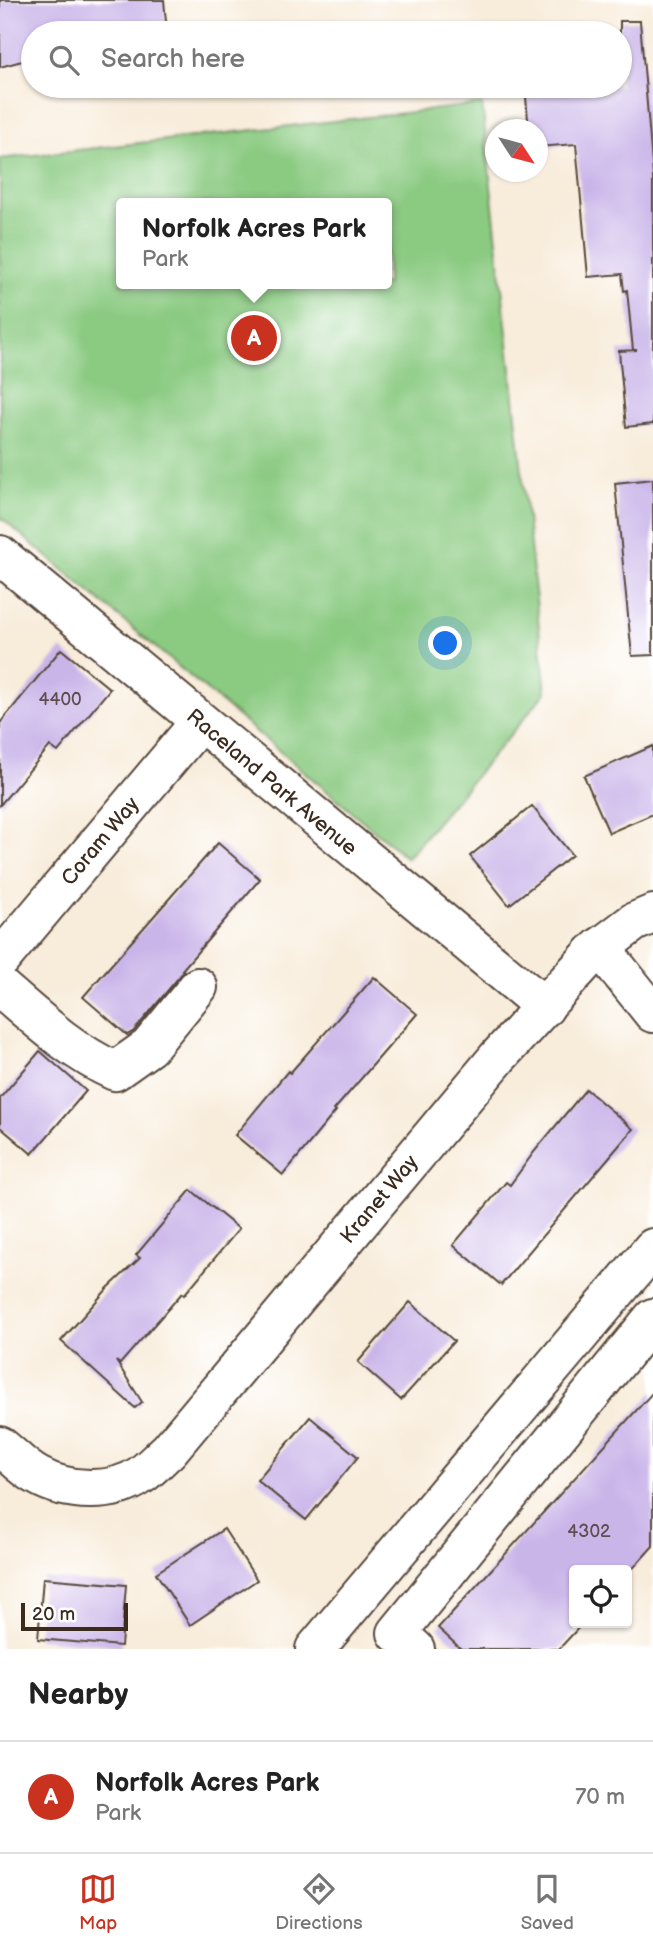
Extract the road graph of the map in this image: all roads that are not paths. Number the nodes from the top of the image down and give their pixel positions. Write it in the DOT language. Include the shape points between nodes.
graph roads {
  1 [pos="0,555"];
  2 [pos="200,722"];
  3 [pos="653,914"];
  4 [pos="600,947"];
  5 [pos="0,960"];
  6 [pos="0,987"];
  7 [pos="198,987"];
  8 [pos="545,1007"];
  9 [pos="653,1013"];
  10 [pos="653,1248"];
  11 [pos="653,1318"];
  12 [pos="0,1446"];
  13 [pos="315,1649"];
  14 [pos="415,1649"];
  1 -- 2 [label="street, Raceland Park Avenue"];
  2 -- 5 [label="street, Coram Way"];
  2 -- 8 [label="street, Raceland Park Avenue"];
  3 -- 4 [label="street, Kranet Way"];
  4 -- 8 [label="street, Kranet Way"];
  4 -- 9 [label="street"];
  6 -- 7 [label="street" via="95,1062 116,1071 149,1047"];
  8 -- 12 [label="street, Kranet Way" via="169,1450 141,1475 84,1490 62,1487 36,1476"];
  10 -- 13 [label="street"];
  11 -- 14 [label="street" via="397,1633"];
}
